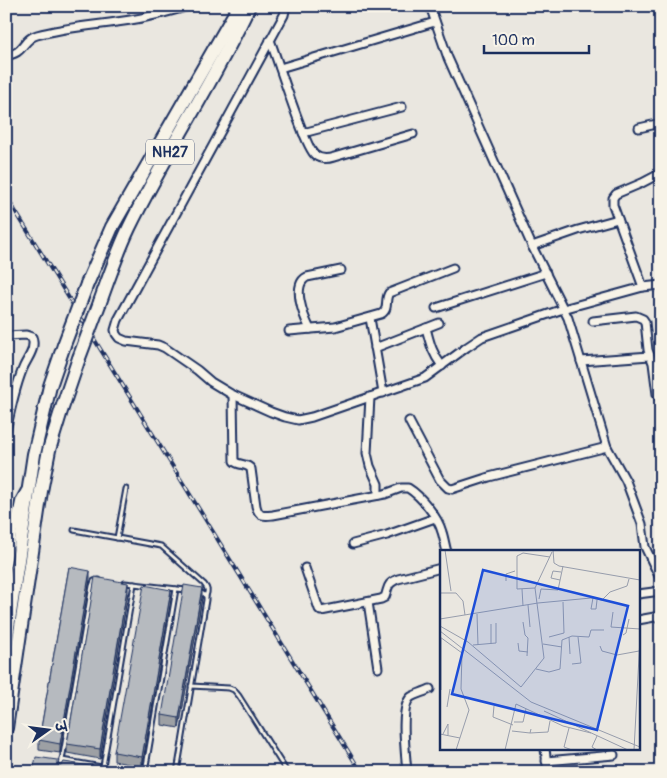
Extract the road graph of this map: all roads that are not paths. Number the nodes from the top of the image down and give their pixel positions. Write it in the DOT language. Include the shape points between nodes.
graph roads {
  1 [pos="189,6"];
  2 [pos="239,6"];
  3 [pos="249,6"];
  4 [pos="286,6"];
  5 [pos="430,6"];
  6 [pos="435,22"];
  7 [pos="270,40"];
  8 [pos="6,55"];
  9 [pos="280,68"];
  10 [pos="402,107"];
  11 [pos="661,123"];
  12 [pos="639,128"];
  13 [pos="304,133"];
  14 [pos="414,134"];
  15 [pos="661,173"];
  16 [pos="618,219"];
  17 [pos="532,246"];
  18 [pos="453,268"];
  19 [pos="341,270"];
  20 [pos="546,273"];
  21 [pos="661,284"];
  22 [pos="643,287"];
  23 [pos="436,308"];
  24 [pos="564,309"];
  25 [pos="370,318"];
  26 [pos="593,320"];
  27 [pos="439,323"];
  28 [pos="426,328"];
  29 [pos="310,329"];
  30 [pos="289,331"];
  31 [pos="6,336"];
  32 [pos="375,348"];
  33 [pos="650,356"];
  34 [pos="581,361"];
  35 [pos="442,366"];
  36 [pos="15,393"];
  37 [pos="383,393"];
  38 [pos="6,394"];
  39 [pos="233,394"];
  40 [pos="370,397"];
  41 [pos="661,401"];
  42 [pos="409,421"];
  43 [pos="6,431"];
  44 [pos="607,447"];
  45 [pos="29,487"];
  46 [pos="126,489"];
  47 [pos="378,495"];
  48 [pos="436,518"];
  49 [pos="74,530"];
  50 [pos="117,538"];
  51 [pos="353,544"];
  52 [pos="446,550"];
  53 [pos="6,565"];
  54 [pos="305,568"];
  55 [pos="440,568"];
  56 [pos="100,580"];
  57 [pos="661,580"];
  58 [pos="117,582"];
  59 [pos="134,584"];
  60 [pos="176,589"];
  61 [pos="192,591"];
  62 [pos="661,591"];
  63 [pos="199,592"];
  64 [pos="640,594"];
  65 [pos="206,596"];
  66 [pos="368,602"];
  67 [pos="660,616"];
  68 [pos="640,620"];
  69 [pos="6,640"];
  70 [pos="378,668"];
  71 [pos="192,686"];
  72 [pos="430,689"];
  73 [pos="6,728"];
  74 [pos="544,750"];
  75 [pos="614,755"];
  76 [pos="62,760"];
  77 [pos="546,761"];
  78 [pos="102,767"];
  79 [pos="60,772"];
  80 [pos="102,772"];
  81 [pos="130,772"];
  82 [pos="145,772"];
  83 [pos="177,772"];
  84 [pos="287,772"];
  85 [pos="407,772"];
  86 [pos="548,772"];
  1 -- 8 [label="street" via="137,19 34,35 17,53"];
  2 -- 45 [label="highway, NH27, bridge" via="112,227 87,284 50,386"];
  3 -- 73 [label="highway, NH27, bridge" via="129,229 112,267 61,411 44,474"];
  4 -- 7 [label="street"];
  5 -- 6 [label="street"];
  6 -- 9 [label="street"];
  6 -- 17 [label="street"];
  7 -- 9 [label="street"];
  7 -- 39 [label="street" via="115,330 119,338 166,348 211,382"];
  9 -- 13 [label="street"];
  10 -- 13 [label="street"];
  11 -- 12 [label="street"];
  13 -- 14 [label="street" via="314,155 326,159"];
  15 -- 16 [label="street" via="614,195 613,205"];
  16 -- 17 [label="street"];
  16 -- 22 [label="street"];
  17 -- 20 [label="street"];
  18 -- 25 [label="street" via="389,293 385,312"];
  19 -- 29 [label="street" via="307,277 301,282 299,296"];
  20 -- 23 [label="street"];
  20 -- 24 [label="street"];
  21 -- 22 [label="street"];
  22 -- 24 [label="street"];
  24 -- 34 [label="street"];
  24 -- 35 [label="street" via="482,338"];
  25 -- 29 [label="street"];
  25 -- 32 [label="street"];
  26 -- 33 [label="street" via="641,317 645,322"];
  27 -- 28 [label="street"];
  28 -- 32 [label="street"];
  28 -- 35 [label="street" via="432,350"];
  29 -- 30 [label="street"];
  31 -- 36 [label="street" via="26,335 34,341"];
  32 -- 37 [label="street"];
  33 -- 34 [label="street"];
  33 -- 41 [label="street"];
  34 -- 44 [label="street"];
  35 -- 37 [label="street" via="425,378"];
  36 -- 38 [label="street"];
  36 -- 43 [label="street"];
  37 -- 40 [label="street"];
  39 -- 40 [label="street" via="298,420"];
  39 -- 47 [label="street" via="234,461 250,467 260,514 273,515"];
  40 -- 47 [label="street" via="367,453 378,484"];
  42 -- 44 [label="street" via="440,480 452,489"];
  44 -- 57 [label="street" via="626,481 642,524 645,547"];
  45 -- 53 [label="street" via="20,500"];
  45 -- 69 [label="highway, NH27"];
  46 -- 50 [label="lane"];
  47 -- 48 [label="street" via="408,488"];
  48 -- 51 [label="street" via="387,536"];
  48 -- 52 [label="street"];
  49 -- 50 [label="lane"];
  50 -- 65 [label="lane" via="165,549 204,584 208,592"];
  54 -- 66 [label="street" via="321,611"];
  55 -- 66 [label="street" via="392,581 385,597"];
  56 -- 76 [label="lane" via="94,581 92,586"];
  58 -- 59 [label="lane"];
  59 -- 60 [label="lane"];
  59 -- 78 [label="lane"];
  60 -- 61 [label="lane"];
  60 -- 82 [label="lane"];
  62 -- 64 [label="street"];
  63 -- 65 [label="lane"];
  65 -- 71 [label="lane"];
  66 -- 70 [label="street"];
  67 -- 68 [label="street"];
  71 -- 83 [label="lane"];
  71 -- 84 [label="lane" via="234,690"];
  72 -- 85 [label="street" via="410,698 406,704"];
  74 -- 77 [label="street"];
  75 -- 77 [label="street"];
  76 -- 78 [label="lane"];
  76 -- 79 [label="lane"];
  77 -- 86 [label="street"];
  78 -- 80 [label="lane"];
  78 -- 81 [label="lane"];
}
